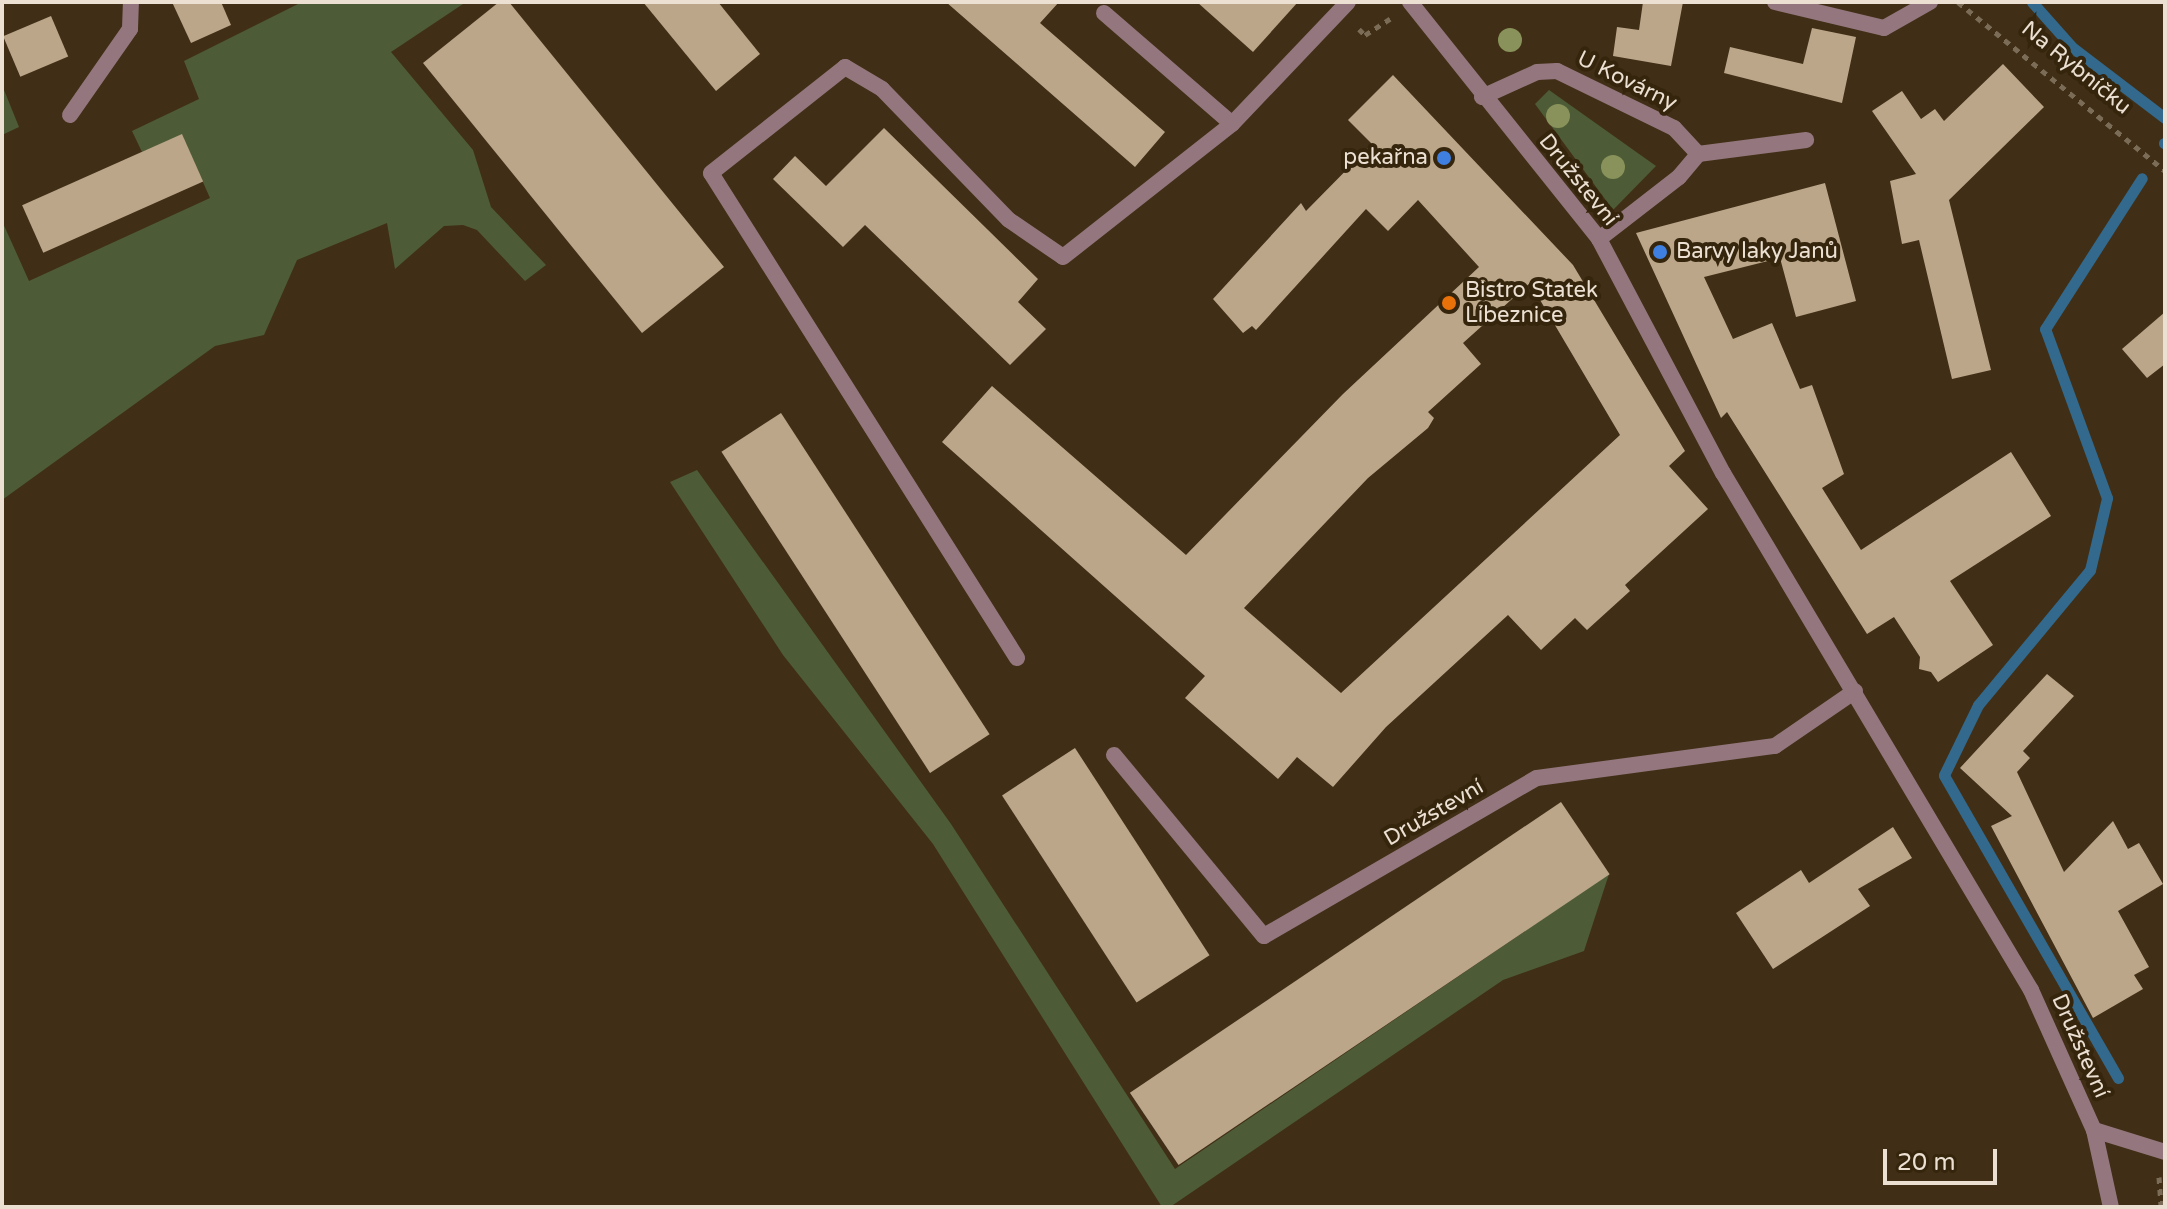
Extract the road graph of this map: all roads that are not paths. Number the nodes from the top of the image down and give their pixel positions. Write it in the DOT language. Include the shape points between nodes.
graph roads {
  1 [pos="131,2"];
  2 [pos="1348,2"];
  3 [pos="1410,2"];
  4 [pos="1775,2"];
  5 [pos="1930,2"];
  6 [pos="1104,13"];
  7 [pos="1482,97"];
  8 [pos="70,115"];
  9 [pos="1232,124"];
  10 [pos="1806,140"];
  11 [pos="1698,154"];
  12 [pos="1599,239"];
  13 [pos="1017,658"];
  14 [pos="1855,691"];
  15 [pos="1114,755"];
  16 [pos="2094,1130"];
  17 [pos="2165,1152"];
  18 [pos="2111,1207"];
  1 -- 8 [label="street" via="130,29"];
  2 -- 9 [label="street"];
  3 -- 7 [label="street, Družstevní"];
  4 -- 5 [label="street" via="1884,28"];
  6 -- 9 [label="street"];
  7 -- 11 [label="street, U Kovárny" via="1537,72 1557,71 1674,128"];
  7 -- 12 [label="street, Družstevní"];
  9 -- 13 [label="street" via="1063,257 1009,220 882,89 845,67 711,173"];
  10 -- 11 [label="street"];
  11 -- 12 [label="street" via="1679,177"];
  12 -- 14 [label="street, Družstevní" via="1723,473"];
  14 -- 15 [label="street, Družstevní" via="1775,746 1537,778 1264,936"];
  14 -- 16 [label="street, Družstevní" via="2031,990"];
  16 -- 17 [label="street"];
  16 -- 18 [label="street, Družstevní"];
}
